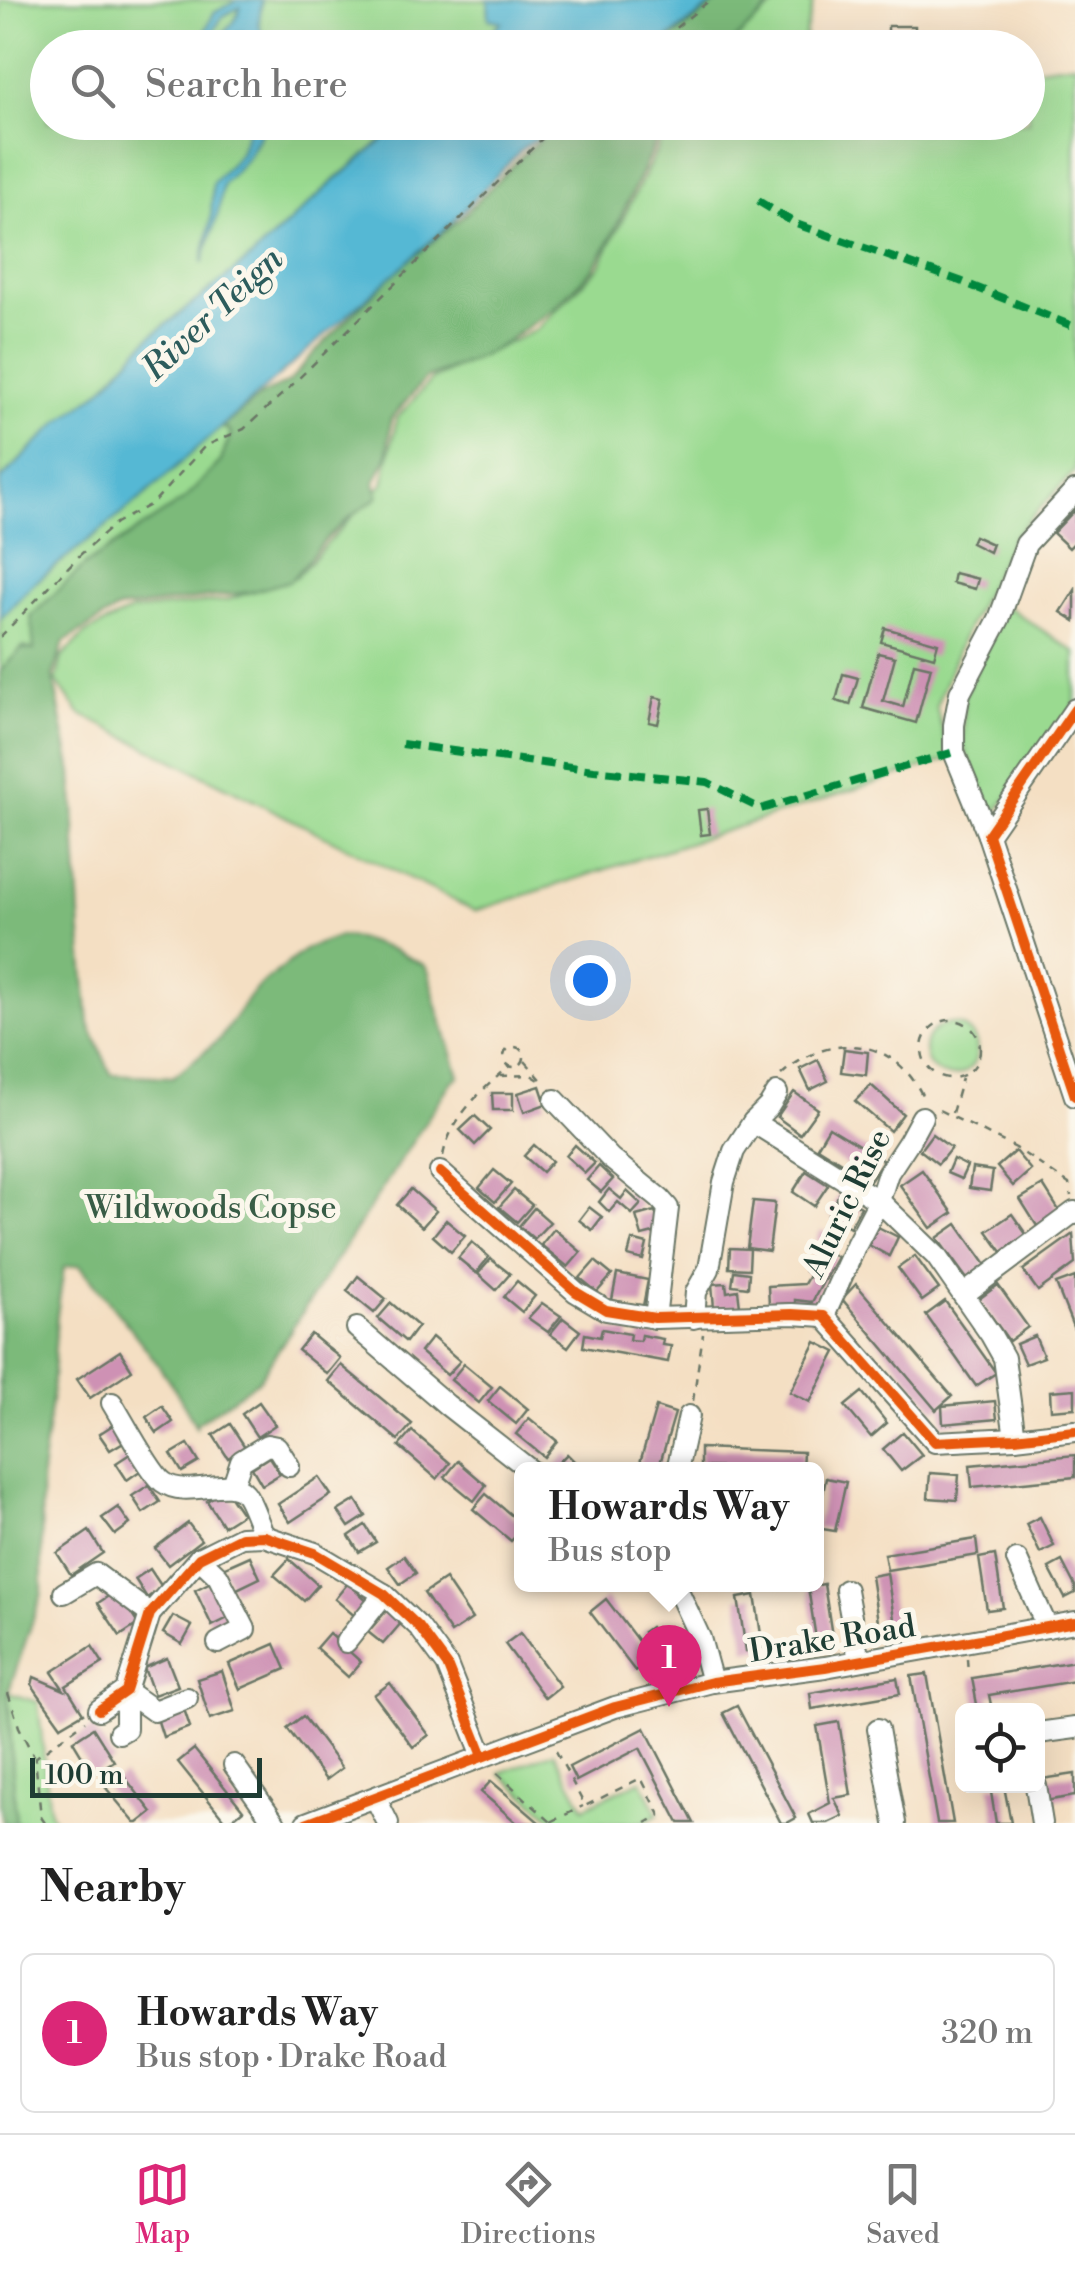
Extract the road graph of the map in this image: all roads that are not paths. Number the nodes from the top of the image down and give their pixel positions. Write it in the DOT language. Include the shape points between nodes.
graph roads {
  1 [pos="1075,491"];
  2 [pos="1075,708"];
  3 [pos="988,835"];
  4 [pos="777,1093"];
  5 [pos="1075,1096"];
  6 [pos="555,1100"];
  7 [pos="922,1116"];
  8 [pos="753,1122"];
  9 [pos="440,1172"];
  10 [pos="880,1202"];
  11 [pos="1074,1213"];
  12 [pos="963,1295"];
  13 [pos="824,1316"];
  14 [pos="655,1318"];
  15 [pos="699,1318"];
  16 [pos="358,1328"];
  17 [pos="112,1403"];
  18 [pos="689,1416"];
  19 [pos="1075,1430"];
  20 [pos="1014,1438"];
  21 [pos="520,1462"];
  22 [pos="679,1462"];
  23 [pos="288,1466"];
  24 [pos="232,1485"];
  25 [pos="264,1536"];
  26 [pos="199,1558"];
  27 [pos="1017,1560"];
  28 [pos="846,1590"];
  29 [pos="64,1592"];
  30 [pos="679,1592"];
  31 [pos="384,1594"];
  32 [pos="150,1614"];
  33 [pos="1075,1622"];
  34 [pos="1047,1627"];
  35 [pos="346,1642"];
  36 [pos="218,1643"];
  37 [pos="859,1660"];
  38 [pos="712,1682"];
  39 [pos="126,1691"];
  40 [pos="187,1698"];
  41 [pos="99,1710"];
  42 [pos="1075,1728"];
  43 [pos="878,1730"];
  44 [pos="1045,1732"];
  45 [pos="119,1733"];
  46 [pos="483,1756"];
  47 [pos="234,1765"];
  48 [pos="1037,1793"];
  49 [pos="376,1798"];
  50 [pos="275,1823"];
  51 [pos="306,1823"];
  52 [pos="388,1823"];
  53 [pos="895,1823"];
  54 [pos="1042,1823"];
  1 -- 3 [label="street" via="1026,544 999,620 960,692 954,752"];
  2 -- 3 [label="street"];
  3 -- 5 [label="street"];
  4 -- 8 [label="street"];
  6 -- 14 [label="street" via="668,1208"];
  7 -- 10 [label="street, Aluric Rise" via="888,1173"];
  8 -- 10 [label="street"];
  8 -- 15 [label="street" via="724,1182 710,1269 696,1292"];
  9 -- 14 [label="street" via="576,1292 606,1310"];
  10 -- 12 [label="street" via="936,1256"];
  10 -- 13 [label="street, Aluric Rise"];
  11 -- 12 [label="street"];
  12 -- 20 [label="street" via="1004,1358"];
  13 -- 15 [label="street"];
  13 -- 20 [label="street" via="936,1442"];
  14 -- 15 [label="street"];
  16 -- 21 [label="street"];
  17 -- 24 [label="street" via="160,1480 194,1490"];
  18 -- 22 [label="street"];
  19 -- 20 [label="street"];
  23 -- 24 [label="street" via="277,1446 267,1445 240,1462"];
  24 -- 25 [label="street" via="245,1492"];
  25 -- 26 [label="street" via="240,1537"];
  25 -- 31 [label="street" via="315,1553"];
  26 -- 32 [label="street"];
  26 -- 36 [label="street" via="218,1576 245,1629"];
  27 -- 34 [label="street"];
  28 -- 37 [label="street"];
  29 -- 32 [label="street" via="96,1574"];
  30 -- 38 [label="street"];
  31 -- 35 [label="street"];
  31 -- 46 [label="street" via="447,1665"];
  32 -- 39 [label="street"];
  33 -- 34 [label="street, Drake Road"];
  34 -- 37 [label="street, Drake Road"];
  37 -- 38 [label="street, Drake Road"];
  38 -- 46 [label="street, Drake Road" via="615,1707"];
  39 -- 40 [label="street" via="154,1711"];
  39 -- 41 [label="street"];
  39 -- 45 [label="street" via="126,1728"];
  42 -- 44 [label="street"];
  43 -- 53 [label="street"];
  46 -- 49 [label="street, Drake Road"];
  47 -- 50 [label="street"];
  48 -- 54 [label="street"];
  49 -- 51 [label="street, Drake Road"];
  49 -- 52 [label="street"];
}
